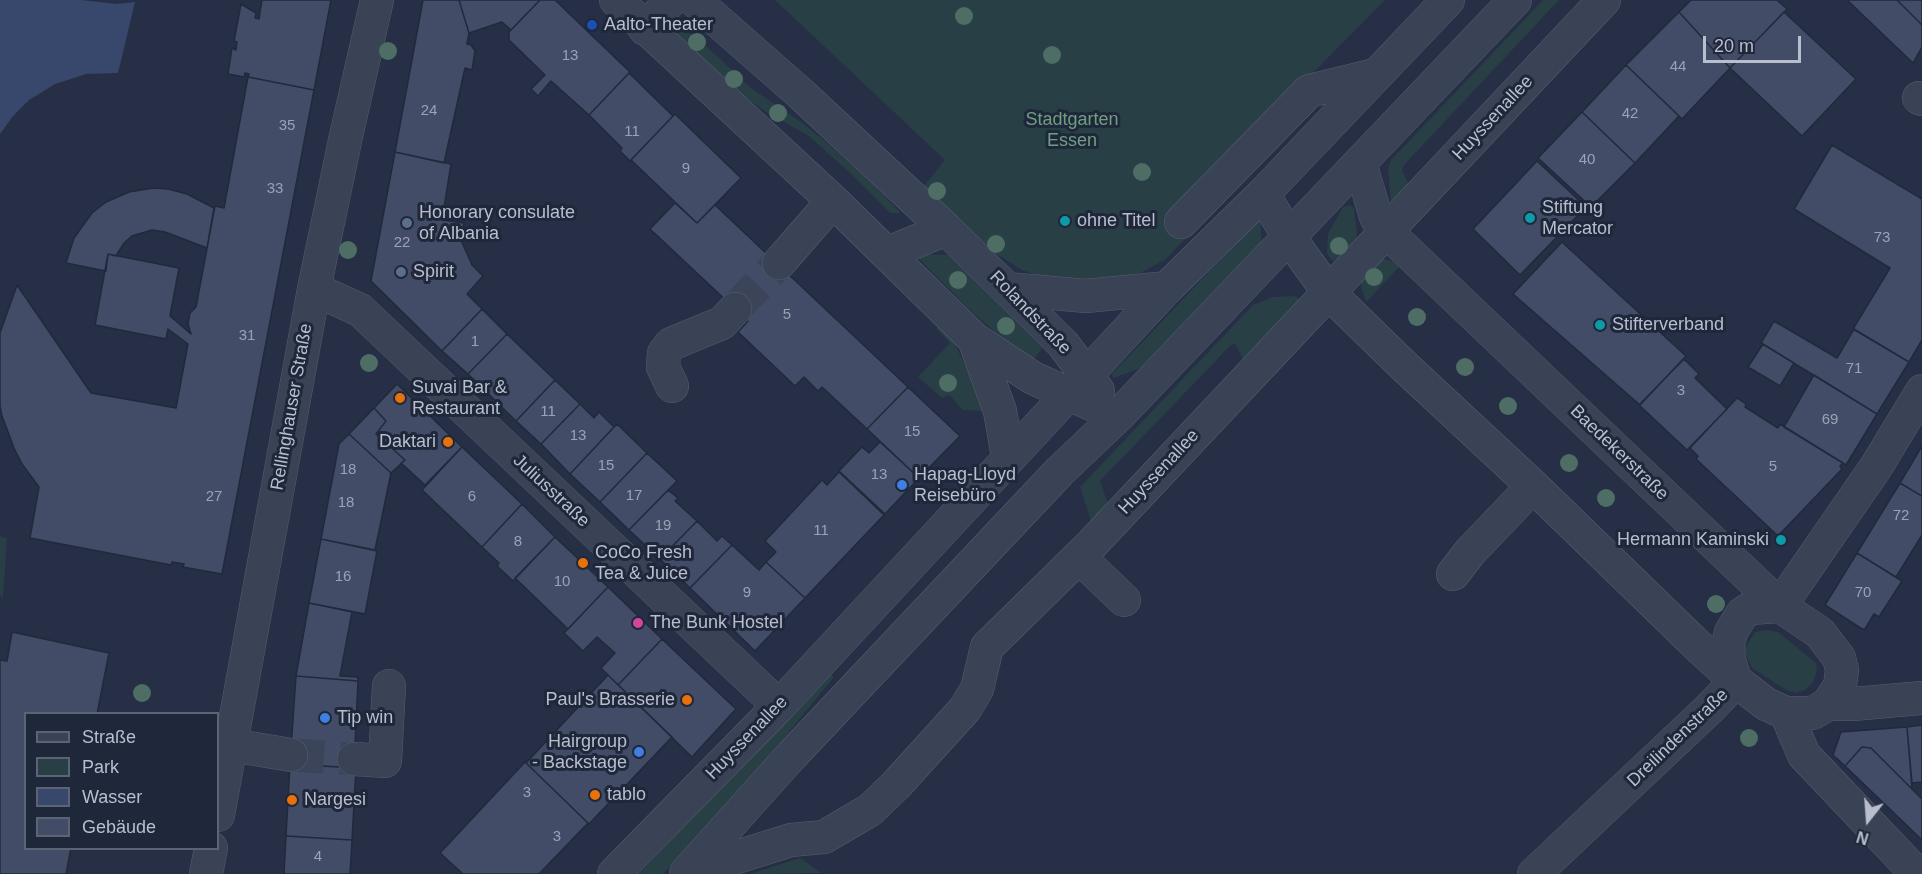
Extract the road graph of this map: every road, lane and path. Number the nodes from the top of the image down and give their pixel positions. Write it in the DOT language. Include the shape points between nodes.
graph roads {
  1 [pos="377,0"];
  2 [pos="616,0"];
  3 [pos="671,0"];
  4 [pos="694,0"];
  5 [pos="1448,0"];
  6 [pos="1515,0"];
  7 [pos="1604,0"];
  8 [pos="645,29"];
  9 [pos="1375,75"];
  10 [pos="1360,163"];
  11 [pos="1263,194"];
  12 [pos="833,201"];
  13 [pos="1181,222"];
  14 [pos="946,229"];
  15 [pos="1386,231"];
  16 [pos="1289,237"];
  17 [pos="888,253"];
  18 [pos="778,263"];
  19 [pos="1167,288"];
  20 [pos="314,289"];
  21 [pos="1007,289"];
  22 [pos="1329,293"];
  23 [pos="735,309"];
  24 [pos="974,339"];
  25 [pos="1076,384"];
  26 [pos="672,386"];
  27 [pos="1922,392"];
  28 [pos="1118,416"];
  29 [pos="1008,457"];
  30 [pos="1533,486"];
  31 [pos="1078,557"];
  32 [pos="1453,574"];
  33 [pos="1124,600"];
  34 [pos="1780,606"];
  35 [pos="1736,681"];
  36 [pos="389,686"];
  37 [pos="1922,698"];
  38 [pos="1828,704"];
  39 [pos="778,706"];
  40 [pos="1786,713"];
  41 [pos="231,745"];
  42 [pos="291,755"];
  43 [pos="354,759"];
  44 [pos="219,810"];
  45 [pos="211,850"];
  46 [pos="206,874"];
  47 [pos="614,874"];
  48 [pos="685,874"];
  49 [pos="1534,874"];
  50 [pos="1917,874"];
  1 -- 20 [label="street, Rellinghauser Straße"];
  2 -- 8 [label="street, Rolandstraße"];
  3 -- 8 [label="street"];
  4 -- 14 [label="street, Rolandstraße"];
  5 -- 9 [label="street, Huyssenallee"];
  6 -- 10 [label="street, Huyssenallee"];
  7 -- 15 [label="street, Huyssenallee"];
  8 -- 12 [label="street, Rolandstraße"];
  9 -- 11 [label="street, Huyssenallee"];
  9 -- 13 [label="street" via="1309,91"];
  10 -- 15 [label="street, Baedekerstraße" via="1376,217"];
  10 -- 16 [label="street, Huyssenallee"];
  11 -- 16 [label="street"];
  11 -- 19 [label="street, Huyssenallee"];
  12 -- 17 [label="street, Rolandstraße"];
  12 -- 18 [label="street"];
  14 -- 17 [label="street"];
  14 -- 21 [label="street, Rolandstraße"];
  15 -- 22 [label="street, Huyssenallee"];
  15 -- 34 [label="street, Baedekerstraße"];
  16 -- 22 [label="street"];
  16 -- 28 [label="street, Huyssenallee"];
  17 -- 24 [label="street, Rolandstraße"];
  19 -- 21 [label="street" via="1086,296"];
  19 -- 25 [label="street, Huyssenallee"];
  20 -- 39 [label="street, Juliusstraße" via="360,310"];
  20 -- 41 [label="street, Rellinghauser Straße"];
  21 -- 25 [label="street, Rolandstraße" via="1063,344"];
  22 -- 30 [label="street"];
  22 -- 31 [label="street, Huyssenallee"];
  23 -- 26 [label="street" via="722,322 671,344 664,353 663,367"];
  24 -- 25 [label="street, Rolandstraße" via="1032,378"];
  24 -- 29 [label="street" via="1000,411"];
  25 -- 28 [label="street, Rolandstraße"];
  25 -- 29 [label="street, Huyssenallee"];
  27 -- 34 [label="street" via="1876,467"];
  28 -- 48 [label="street, Huyssenallee" via="1060,471"];
  29 -- 39 [label="street, Huyssenallee"];
  30 -- 32 [label="street"];
  30 -- 35 [label="street"];
  31 -- 33 [label="street"];
  31 -- 48 [label="street, Huyssenallee" via="987,647 977,689 965,709 870,810 824,837 791,840"];
  34 -- 35 [label="street, Dreilindenstraße" via="1751,608 1742,614 1731,632 1729,661"];
  34 -- 38 [label="street, Baedekerstraße" via="1820,633 1839,658 1840,686"];
  35 -- 40 [label="street" via="1766,704"];
  35 -- 49 [label="street, Dreilindenstraße"];
  36 -- 43 [label="street" via="385,761"];
  37 -- 38 [label="street"];
  38 -- 40 [label="street" via="1813,713"];
  39 -- 47 [label="street, Huyssenallee"];
  40 -- 50 [label="street" via="1804,755"];
  41 -- 42 [label="street"];
  41 -- 44 [label="street, Rellinghauser Straße"];
  45 -- 46 [label="street"];
}
